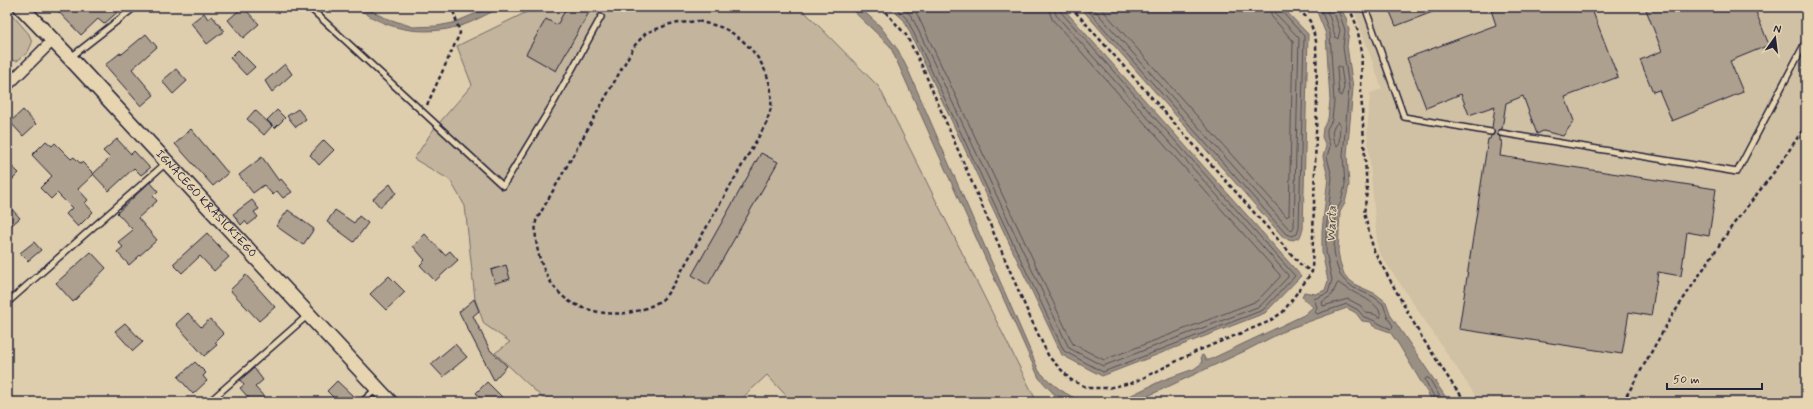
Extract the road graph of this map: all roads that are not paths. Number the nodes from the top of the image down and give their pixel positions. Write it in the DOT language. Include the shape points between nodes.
graph roads {
  1 [pos="135,7"];
  2 [pos="309,7"];
  3 [pos="1365,7"];
  4 [pos="24,8"];
  5 [pos="601,17"];
  6 [pos="53,40"];
  7 [pos="1806,40"];
  8 [pos="70,58"];
  9 [pos="7,86"];
  10 [pos="1491,132"];
  11 [pos="1501,133"];
  12 [pos="167,162"];
  13 [pos="7,303"];
  14 [pos="309,314"];
  15 [pos="377,388"];
  16 [pos="209,402"];
  17 [pos="362,402"];
  18 [pos="390,402"];
  1 -- 8 [label="lane"];
  2 -- 5 [label="lane" via="503,186"];
  3 -- 10 [label="lane" via="1404,117"];
  4 -- 6 [label="street, IGNACEGO KRASICKIEGO"];
  6 -- 8 [label="street, IGNACEGO KRASICKIEGO"];
  6 -- 9 [label="street"];
  7 -- 11 [label="lane" via="1737,172"];
  8 -- 12 [label="street, IGNACEGO KRASICKIEGO"];
  12 -- 13 [label="lane"];
  12 -- 14 [label="street, IGNACEGO KRASICKIEGO"];
  14 -- 15 [label="street, IGNACEGO KRASICKIEGO"];
  14 -- 16 [label="lane"];
  15 -- 17 [label="lane"];
  15 -- 18 [label="street, IGNACEGO KRASICKIEGO"];
}
